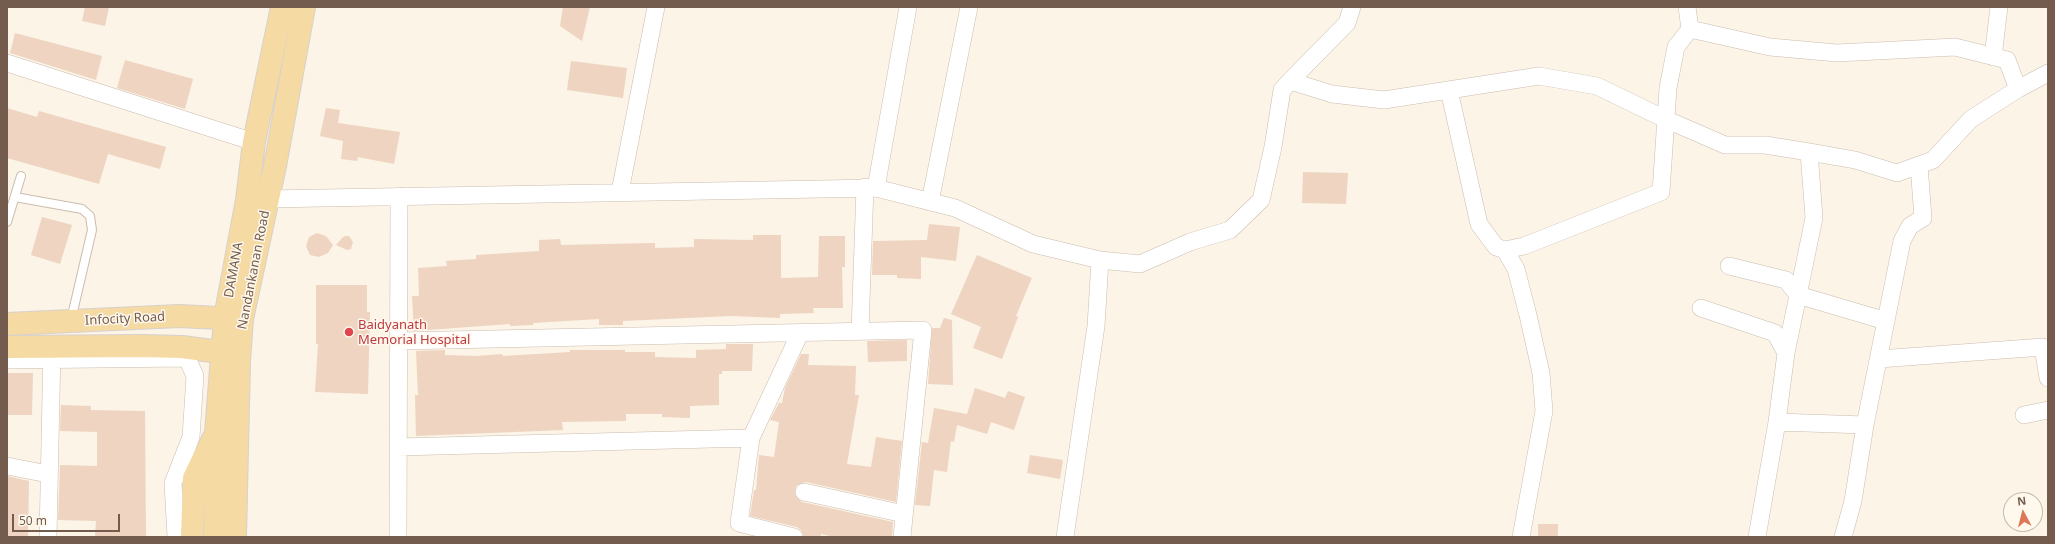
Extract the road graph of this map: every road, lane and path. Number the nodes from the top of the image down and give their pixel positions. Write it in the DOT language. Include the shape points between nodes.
graph roads {
  1 [pos="282,7"];
  2 [pos="304,7"];
  3 [pos="656,7"];
  4 [pos="908,7"];
  5 [pos="969,7"];
  6 [pos="1352,7"];
  7 [pos="1687,7"];
  8 [pos="1999,7"];
  9 [pos="1690,29"];
  10 [pos="273,56"];
  11 [pos="1993,57"];
  12 [pos="295,59"];
  13 [pos="7,63"];
  14 [pos="2048,73"];
  15 [pos="1290,81"];
  16 [pos="2018,88"];
  17 [pos="1449,90"];
  18 [pos="1665,119"];
  19 [pos="254,142"];
  20 [pos="1809,152"];
  21 [pos="1919,165"];
  22 [pos="21,176"];
  23 [pos="871,187"];
  24 [pos="620,192"];
  25 [pos="398,196"];
  26 [pos="14,197"];
  27 [pos="268,199"];
  28 [pos="930,202"];
  29 [pos="7,222"];
  30 [pos="1506,250"];
  31 [pos="1100,260"];
  32 [pos="1729,266"];
  33 [pos="1798,295"];
  34 [pos="1701,308"];
  35 [pos="234,319"];
  36 [pos="70,321"];
  37 [pos="1886,321"];
  38 [pos="7,324"];
  39 [pos="860,331"];
  40 [pos="800,333"];
  41 [pos="398,342"];
  42 [pos="7,347"];
  43 [pos="52,353"];
  44 [pos="1786,353"];
  45 [pos="231,354"];
  46 [pos="7,360"];
  47 [pos="1879,360"];
  48 [pos="2048,374"];
  49 [pos="2048,410"];
  50 [pos="2024,415"];
  51 [pos="1776,422"];
  52 [pos="1865,425"];
  53 [pos="216,433"];
  54 [pos="751,438"];
  55 [pos="398,447"];
  56 [pos="7,466"];
  57 [pos="48,474"];
  58 [pos="804,492"];
  59 [pos="904,514"];
  60 [pos="48,537"];
  61 [pos="176,537"];
  62 [pos="192,537"];
  63 [pos="215,537"];
  64 [pos="235,537"];
  65 [pos="398,537"];
  66 [pos="794,537"];
  67 [pos="902,537"];
  68 [pos="1064,537"];
  69 [pos="1521,537"];
  70 [pos="1757,537"];
  71 [pos="1843,537"];
  1 -- 10 [label="main road, DAMANA"];
  2 -- 12 [label="main road, Nandankanan Road"];
  3 -- 24 [label="street"];
  4 -- 23 [label="street"];
  5 -- 28 [label="street"];
  6 -- 15 [label="street" via="1347,23"];
  7 -- 9 [label="street"];
  8 -- 11 [label="street"];
  9 -- 11 [label="street" via="1770,47 1837,53 1955,48"];
  9 -- 18 [label="street" via="1676,47"];
  10 -- 12 [label="main road"];
  10 -- 19 [label="main road, DAMANA"];
  11 -- 16 [label="street" via="2007,60"];
  12 -- 27 [label="main road, Nandankanan Road"];
  13 -- 19 [label="street"];
  14 -- 16 [label="street"];
  15 -- 17 [label="street" via="1332,94 1384,100"];
  15 -- 31 [label="street" via="1282,90 1261,200 1230,230 1190,242 1140,264"];
  16 -- 21 [label="street" via="1971,119 1934,160"];
  17 -- 18 [label="street" via="1539,76 1597,86"];
  17 -- 30 [label="street" via="1479,224 1496,247"];
  18 -- 20 [label="street" via="1725,145 1765,145"];
  18 -- 30 [label="street" via="1661,192 1524,246"];
  19 -- 35 [label="main road, DAMANA"];
  20 -- 21 [label="street" via="1856,160 1897,173"];
  20 -- 33 [label="street" via="1814,218"];
  21 -- 37 [label="street" via="1923,218 1910,226 1902,241"];
  22 -- 26 [label="lane"];
  23 -- 24 [label="street"];
  23 -- 28 [label="street"];
  23 -- 39 [label="street"];
  24 -- 25 [label="street"];
  25 -- 27 [label="street"];
  25 -- 41 [label="street"];
  26 -- 29 [label="lane"];
  26 -- 36 [label="lane" via="82,209 90,216 92,230"];
  27 -- 35 [label="main road, Nandankanan Road"];
  28 -- 31 [label="street" via="955,208 1033,244"];
  30 -- 69 [label="street" via="1516,269 1528,315 1541,373 1544,411"];
  31 -- 68 [label="street" via="1096,326"];
  32 -- 33 [label="street" via="1786,280"];
  33 -- 37 [label="street"];
  33 -- 44 [label="street"];
  34 -- 44 [label="street" via="1775,332"];
  35 -- 36 [label="main road, Infocity Road" via="179,316"];
  35 -- 45 [label="main road, DAMANA"];
  36 -- 38 [label="main road, Infocity Road"];
  37 -- 47 [label="street"];
  39 -- 40 [label="street"];
  39 -- 59 [label="street" via="923,330"];
  40 -- 41 [label="street"];
  40 -- 54 [label="street"];
  41 -- 55 [label="street"];
  42 -- 43 [label="main road, Infocity Road"];
  43 -- 45 [label="main road, Infocity Road" via="174,347"];
  43 -- 46 [label="street"];
  43 -- 57 [label="street"];
  43 -- 61 [label="street" via="187,358 195,376 191,437 173,482"];
  44 -- 51 [label="street"];
  45 -- 53 [label="main road, DAMANA"];
  45 -- 64 [label="main road" via="236,463"];
  47 -- 48 [label="street" via="2044,348"];
  47 -- 52 [label="street"];
  49 -- 50 [label="street"];
  51 -- 52 [label="street"];
  51 -- 70 [label="street"];
  52 -- 71 [label="street" via="1853,501"];
  53 -- 62 [label="main road" via="194,478"];
  53 -- 63 [label="main road, DAMANA"];
  54 -- 55 [label="street"];
  54 -- 66 [label="street" via="739,523"];
  55 -- 65 [label="street"];
  56 -- 57 [label="street"];
  57 -- 60 [label="street"];
  58 -- 59 [label="street"];
  59 -- 67 [label="street"];
}
